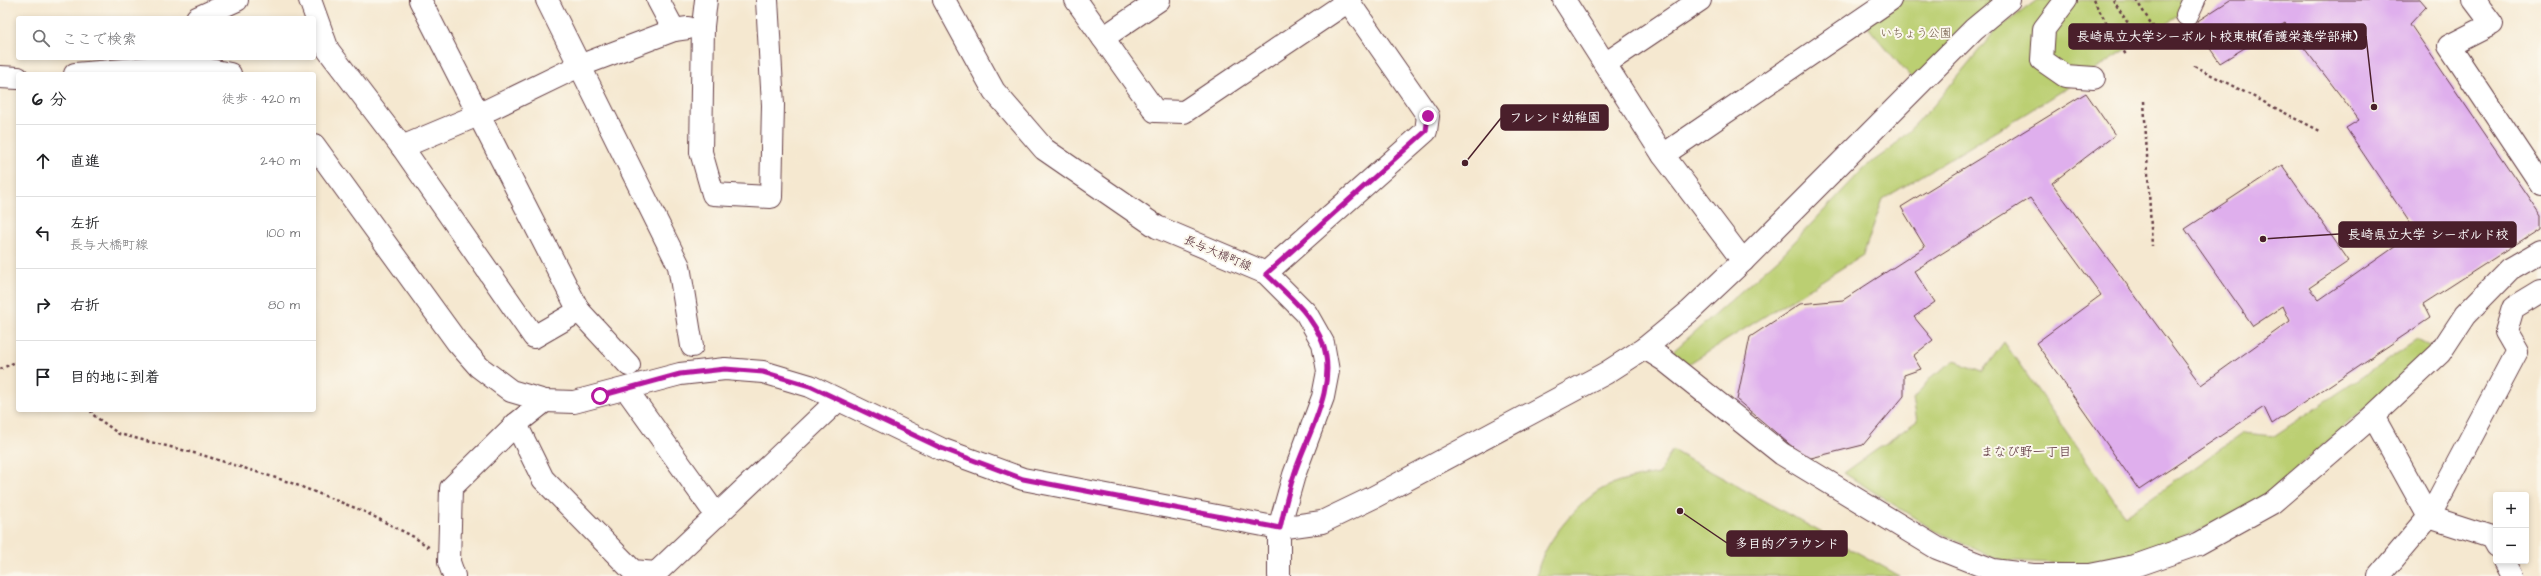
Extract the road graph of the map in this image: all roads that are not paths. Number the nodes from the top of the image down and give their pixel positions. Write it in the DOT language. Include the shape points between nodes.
graph roads {
  1 [pos="237,0"];
  2 [pos="310,0"];
  3 [pos="420,0"];
  4 [pos="547,0"];
  5 [pos="658,0"];
  6 [pos="706,0"];
  7 [pos="766,0"];
  8 [pos="944,0"];
  9 [pos="1076,0"];
  10 [pos="1159,0"];
  11 [pos="1564,0"];
  12 [pos="1700,0"];
  13 [pos="1890,0"];
  14 [pos="2009,0"];
  15 [pos="2066,0"];
  16 [pos="2474,0"];
  17 [pos="1349,1"];
  18 [pos="202,16"];
  19 [pos="316,16"];
  20 [pos="316,17"];
  21 [pos="703,26"];
  22 [pos="674,30"];
  23 [pos="1104,38"];
  24 [pos="185,62"];
  25 [pos="1605,64"];
  26 [pos="579,66"];
  27 [pos="93,72"];
  28 [pos="222,72"];
  29 [pos="0,77"];
  30 [pos="16,78"];
  31 [pos="2094,78"];
  32 [pos="478,115"];
  33 [pos="402,147"];
  34 [pos="316,148"];
  35 [pos="1663,155"];
  36 [pos="2541,184"];
  37 [pos="2541,251"];
  38 [pos="1743,261"];
  39 [pos="1266,274"];
  40 [pos="2541,291"];
  41 [pos="579,311"];
  42 [pos="692,346"];
  43 [pos="1644,348"];
  44 [pos="628,366"];
  45 [pos="626,389"];
  46 [pos="544,401"];
  47 [pos="837,401"];
  48 [pos="2373,416"];
  49 [pos="516,424"];
  50 [pos="717,516"];
  51 [pos="2429,517"];
  52 [pos="1280,528"];
  53 [pos="2493,541"];
  54 [pos="2506,564"];
  55 [pos="452,569"];
  56 [pos="2137,571"];
  57 [pos="1280,576"];
  58 [pos="2379,576"];
  59 [pos="2512,576"];
  1 -- 18 [label="street"];
  2 -- 19 [label="street"];
  3 -- 32 [label="street"];
  4 -- 26 [label="street"];
  5 -- 22 [label="street"];
  6 -- 21 [label="street"];
  7 -- 21 [label="street" via="773,105 771,197 713,194 701,152"];
  8 -- 39 [label="street, 長与大橋町線" via="994,91 1044,149 1157,227"];
  9 -- 23 [label="street"];
  10 -- 23 [label="street"];
  11 -- 25 [label="street"];
  12 -- 25 [label="street"];
  13 -- 35 [label="street"];
  14 -- 38 [label="street" via="1974,29"];
  15 -- 31 [label="street" via="2044,29 2042,60 2065,76"];
  16 -- 36 [label="street" via="2492,24 2449,46"];
  17 -- 23 [label="street" via="1184,112 1155,111"];
  17 -- 39 [label="street" via="1428,116 1426,131"];
  20 -- 33 [label="street" via="328,50"];
  21 -- 22 [label="street"];
  22 -- 26 [label="street"];
  24 -- 27 [label="street"];
  24 -- 28 [label="street"];
  25 -- 35 [label="street"];
  26 -- 32 [label="street"];
  26 -- 42 [label="street" via="679,266"];
  29 -- 30 [label="street"];
  32 -- 33 [label="street"];
  32 -- 41 [label="street"];
  33 -- 41 [label="street" via="534,337"];
  34 -- 46 [label="street" via="457,342 479,367 511,391"];
  35 -- 38 [label="street"];
  37 -- 48 [label="street" via="2510,269 2465,315 2440,354"];
  38 -- 43 [label="street" via="1690,311"];
  39 -- 52 [label="street, 長与大橋町線" via="1306,313 1323,343 1328,371 1323,397 1294,475"];
  40 -- 51 [label="street" via="2513,308 2506,332 2517,351"];
  41 -- 44 [label="street"];
  43 -- 52 [label="street" via="1606,372 1368,500 1322,522"];
  43 -- 56 [label="street" via="1664,360 1782,454 1937,548 1993,570 2033,575 2090,575"];
  45 -- 46 [label="street" via="574,402"];
  45 -- 47 [label="street" via="680,374 725,369 763,372 810,386"];
  45 -- 50 [label="street"];
  46 -- 49 [label="street"];
  47 -- 50 [label="street"];
  47 -- 52 [label="street" via="941,448 1023,479"];
  48 -- 51 [label="street"];
  48 -- 56 [label="street" via="2272,503 2198,544"];
  49 -- 50 [label="street" via="543,479 633,571 656,573"];
  49 -- 55 [label="street" via="451,488"];
  51 -- 53 [label="street" via="2491,537"];
  51 -- 58 [label="street"];
  52 -- 57 [label="street, 長与大橋町線"];
  54 -- 59 [label="street"];
}
